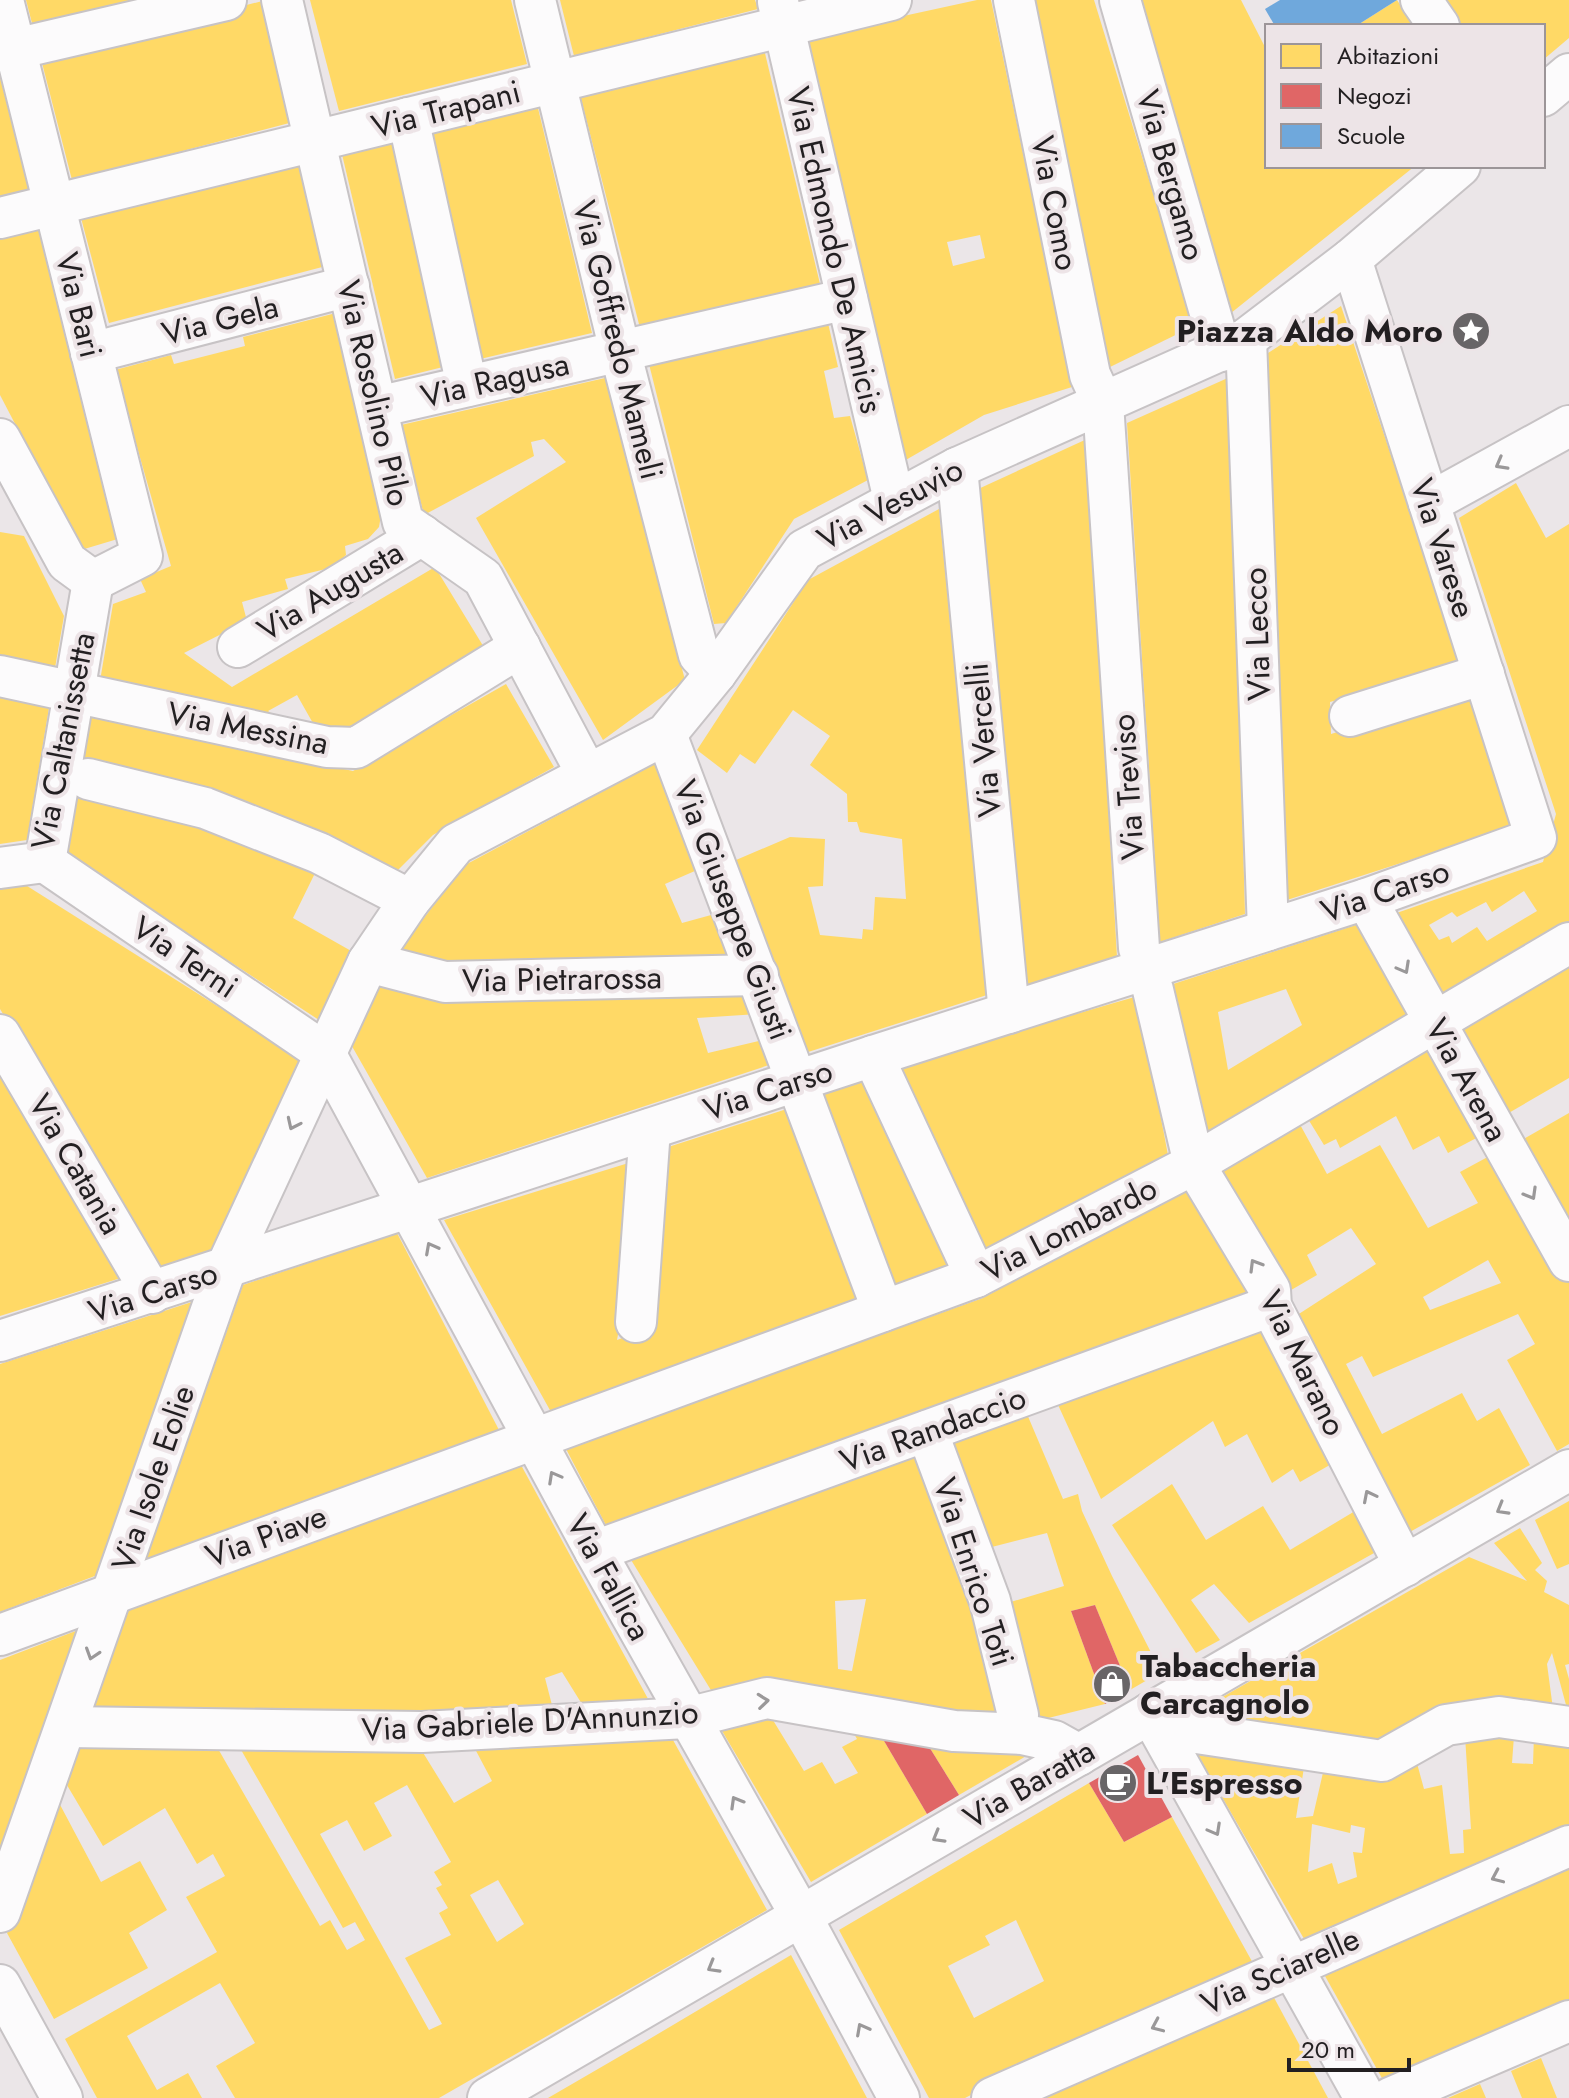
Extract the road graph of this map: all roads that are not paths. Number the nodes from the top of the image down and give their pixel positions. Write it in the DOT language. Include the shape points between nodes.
graph roads {
  1 [pos="3,0"];
  2 [pos="226,0"];
  3 [pos="282,0"];
  4 [pos="535,0"];
  5 [pos="891,0"];
  6 [pos="1014,0"];
  7 [pos="1120,0"];
  8 [pos="1421,0"];
  9 [pos="780,13"];
  10 [pos="1438,24"];
  11 [pos="15,49"];
  12 [pos="1569,74"];
  13 [pos="555,82"];
  14 [pos="1545,94"];
  15 [pos="408,118"];
  16 [pos="315,141"];
  17 [pos="1458,168"];
  18 [pos="54,205"];
  19 [pos="0,218"];
  20 [pos="1351,259"];
  21 [pos="349,286"];
  22 [pos="847,299"];
  23 [pos="1234,345"];
  24 [pos="620,351"];
  25 [pos="91,353"];
  26 [pos="467,386"];
  27 [pos="1103,403"];
  28 [pos="377,407"];
  29 [pos="1569,426"];
  30 [pos="0,439"];
  31 [pos="957,468"];
  32 [pos="894,500"];
  33 [pos="1429,503"];
  34 [pos="422,535"];
  35 [pos="93,581"];
  36 [pos="238,647"];
  37 [pos="520,647"];
  38 [pos="716,673"];
  39 [pos="1484,674"];
  40 [pos="0,676"];
  41 [pos="74,692"];
  42 [pos="1350,716"];
  43 [pos="666,734"];
  44 [pos="587,774"];
  45 [pos="88,779"];
  46 [pos="1536,838"];
  47 [pos="45,862"];
  48 [pos="0,868"];
  49 [pos="1366,899"];
  50 [pos="410,900"];
  51 [pos="1268,930"];
  52 [pos="1569,943"];
  53 [pos="368,962"];
  54 [pos="1146,969"];
  55 [pos="758,975"];
  56 [pos="1009,1013"];
  57 [pos="1433,1021"];
  58 [pos="0,1035"];
  59 [pos="325,1053"];
  60 [pos="873,1056"];
  61 [pos="798,1080"];
  62 [pos="650,1129"];
  63 [pos="1194,1164"];
  64 [pos="410,1208"];
  65 [pos="1569,1261"];
  66 [pos="226,1268"];
  67 [pos="976,1277"];
  68 [pos="152,1293"];
  69 [pos="1271,1306"];
  70 [pos="883,1311"];
  71 [pos="636,1322"];
  72 [pos="0,1341"];
  73 [pos="927,1431"];
  74 [pos="533,1438"];
  75 [pos="1569,1470"];
  76 [pos="595,1551"];
  77 [pos="1405,1566"];
  78 [pos="113,1593"];
  79 [pos="0,1635"];
  80 [pos="1150,1713"];
  81 [pos="1018,1715"];
  82 [pos="687,1718"];
  83 [pos="68,1727"];
  84 [pos="1569,1727"];
  85 [pos="1190,1732"];
  86 [pos="1079,1755"];
  87 [pos="1569,1846"];
  88 [pos="0,1912"];
  89 [pos="801,1916"];
  90 [pos="1291,1966"];
  91 [pos="0,1985"];
  92 [pos="1569,2021"];
  93 [pos="62,2098"];
  94 [pos="488,2098"];
  95 [pos="899,2098"];
  96 [pos="992,2098"];
  97 [pos="1365,2098"];
  98 [pos="1390,2098"];
  1 -- 11 [label="street, Via Bari"];
  2 -- 11 [label="street"];
  3 -- 16 [label="street, Via Rosolino Pilo"];
  4 -- 13 [label="street, Via Goffredo Mameli"];
  5 -- 9 [label="street, Via Trapani"];
  6 -- 27 [label="street, Via Como" via="1090,375"];
  7 -- 23 [label="street, Via Bergamo"];
  8 -- 10 [label="street"];
  9 -- 13 [label="street, Via Trapani"];
  9 -- 22 [label="street, Via Edmondo De Amicis"];
  11 -- 18 [label="street, Via Bari"];
  12 -- 14 [label="street"];
  13 -- 15 [label="street, Via Trapani"];
  13 -- 24 [label="street, Via Goffredo Mameli"];
  15 -- 16 [label="street, Via Trapani"];
  15 -- 26 [label="street"];
  16 -- 18 [label="street, Via Trapani"];
  16 -- 21 [label="street, Via Rosolino Pilo"];
  17 -- 20 [label="street, Via Vesuvio"];
  18 -- 19 [label="street, Via Trapani"];
  18 -- 25 [label="street, Via Bari"];
  20 -- 23 [label="street, Via Vesuvio"];
  20 -- 33 [label="street, Via Varese"];
  21 -- 25 [label="street, Via Gela"];
  21 -- 28 [label="street, Via Rosolino Pilo"];
  22 -- 24 [label="street, Via Ragusa"];
  22 -- 32 [label="street, Via Edmondo De Amicis"];
  23 -- 27 [label="street, Via Vesuvio"];
  23 -- 51 [label="street, Via Lecco"];
  24 -- 26 [label="street, Via Ragusa"];
  24 -- 38 [label="street, Via Goffredo Mameli" via="699,655"];
  25 -- 35 [label="street, Via Bari" via="142,556"];
  26 -- 28 [label="street, Via Ragusa"];
  27 -- 31 [label="street, Via Vesuvio"];
  27 -- 54 [label="street, Via Treviso" via="1139,948"];
  28 -- 34 [label="street, Via Rosolino Pilo" via="403,522"];
  29 -- 33 [label="street, one-way"];
  30 -- 35 [label="street" via="67,562"];
  31 -- 32 [label="street, Via Vesuvio"];
  31 -- 56 [label="street, Via Vercelli"];
  32 -- 38 [label="street, Via Vesuvio" via="804,550"];
  33 -- 39 [label="street, Via Varese"];
  34 -- 36 [label="street, Via Augusta"];
  34 -- 37 [label="street, Via Rosolino Pilo" via="483,578"];
  35 -- 41 [label="street, Via Caltanissetta"];
  37 -- 41 [label="street, Via Messina" via="356,748 327,747"];
  37 -- 44 [label="street, Via Rosolino Pilo"];
  38 -- 43 [label="street, Via Vesuvio"];
  39 -- 42 [label="street"];
  39 -- 46 [label="street, Via Varese"];
  40 -- 41 [label="street, Via Messina"];
  41 -- 47 [label="street, Via Caltanissetta"];
  43 -- 44 [label="street, Via Vesuvio"];
  43 -- 55 [label="street, Via Giuseppe Giusti"];
  44 -- 50 [label="street, Via Vesuvio" via="456,844"];
  45 -- 50 [label="street" via="205,808 319,853"];
  46 -- 49 [label="street, Via Carso"];
  47 -- 48 [label="street, Via Caltanissetta"];
  47 -- 59 [label="street, Via Terni"];
  49 -- 51 [label="street, Via Carso"];
  49 -- 57 [label="street, Via Arena, one-way"];
  50 -- 53 [label="street, Via Vesuvio"];
  51 -- 54 [label="street, Via Carso"];
  52 -- 57 [label="street, Via Lombardo"];
  53 -- 55 [label="street, Via Pietrarossa" via="445,982"];
  53 -- 59 [label="street, Via Vesuvio"];
  54 -- 56 [label="street, Via Carso"];
  54 -- 63 [label="street, Via Treviso"];
  55 -- 61 [label="street, Via Giuseppe Giusti"];
  56 -- 60 [label="street, Via Carso"];
  57 -- 63 [label="street, Via Lombardo"];
  57 -- 65 [label="street, Via Arena, one-way"];
  58 -- 68 [label="street, Via Catania"];
  59 -- 64 [label="street, Via Fallica"];
  59 -- 66 [label="street, Via Isole Eolie, one-way"];
  60 -- 61 [label="street, Via Carso"];
  60 -- 67 [label="street"];
  61 -- 62 [label="street, Via Carso"];
  61 -- 70 [label="street, Via Giuseppe Giusti"];
  62 -- 64 [label="street, Via Carso"];
  62 -- 71 [label="street"];
  63 -- 67 [label="street, Via Lombardo"];
  69 -- 63 [label="street, Via Marano, one-way" via="1270,1290"];
  64 -- 66 [label="street, Via Carso"];
  74 -- 64 [label="street, Via Fallica, one-way"];
  66 -- 68 [label="street, Via Carso"];
  66 -- 78 [label="street, Via Isole Eolie"];
  67 -- 70 [label="street, Via Lombardo"];
  68 -- 72 [label="street, Via Carso"];
  69 -- 73 [label="street, Via Randaccio"];
  77 -- 69 [label="street, Via Marano, one-way"];
  70 -- 74 [label="street, Via Lombardo"];
  73 -- 76 [label="street, Via Randaccio"];
  73 -- 81 [label="street, Via Enrico Toti" via="990,1601"];
  76 -- 74 [label="street, Via Fallica, one-way"];
  74 -- 78 [label="street, Via Piave"];
  75 -- 77 [label="street, Via Baratta, one-way"];
  76 -- 82 [label="street, Via Fallica"];
  77 -- 80 [label="street, Via Baratta"];
  78 -- 79 [label="street, Via Piave"];
  78 -- 83 [label="street, Via Isole Eolie, one-way"];
  80 -- 86 [label="street, Via Baratta"];
  80 -- 90 [label="street, one-way"];
  82 -- 83 [label="street, Via Gabriele D'Annunzio" via="422,1732"];
  82 -- 86 [label="street, Via Gabriele D'Annunzio, one-way" via="767,1698 954,1731 1022,1734 1054,1741"];
  89 -- 82 [label="street, Via Fallica, one-way"];
  83 -- 88 [label="street, Via Isole Eolie"];
  84 -- 85 [label="street" via="1499,1717 1446,1725 1382,1761"];
  86 -- 89 [label="street, Via Baratta, one-way"];
  87 -- 90 [label="street, Via Sciarelle, one-way"];
  89 -- 94 [label="street, Via Baratta, one-way"];
  95 -- 89 [label="street, Via Fallica, one-way"];
  90 -- 96 [label="street, Via Sciarelle, one-way"];
  90 -- 97 [label="street"];
  91 -- 93 [label="street"];
  92 -- 98 [label="street"];
}
